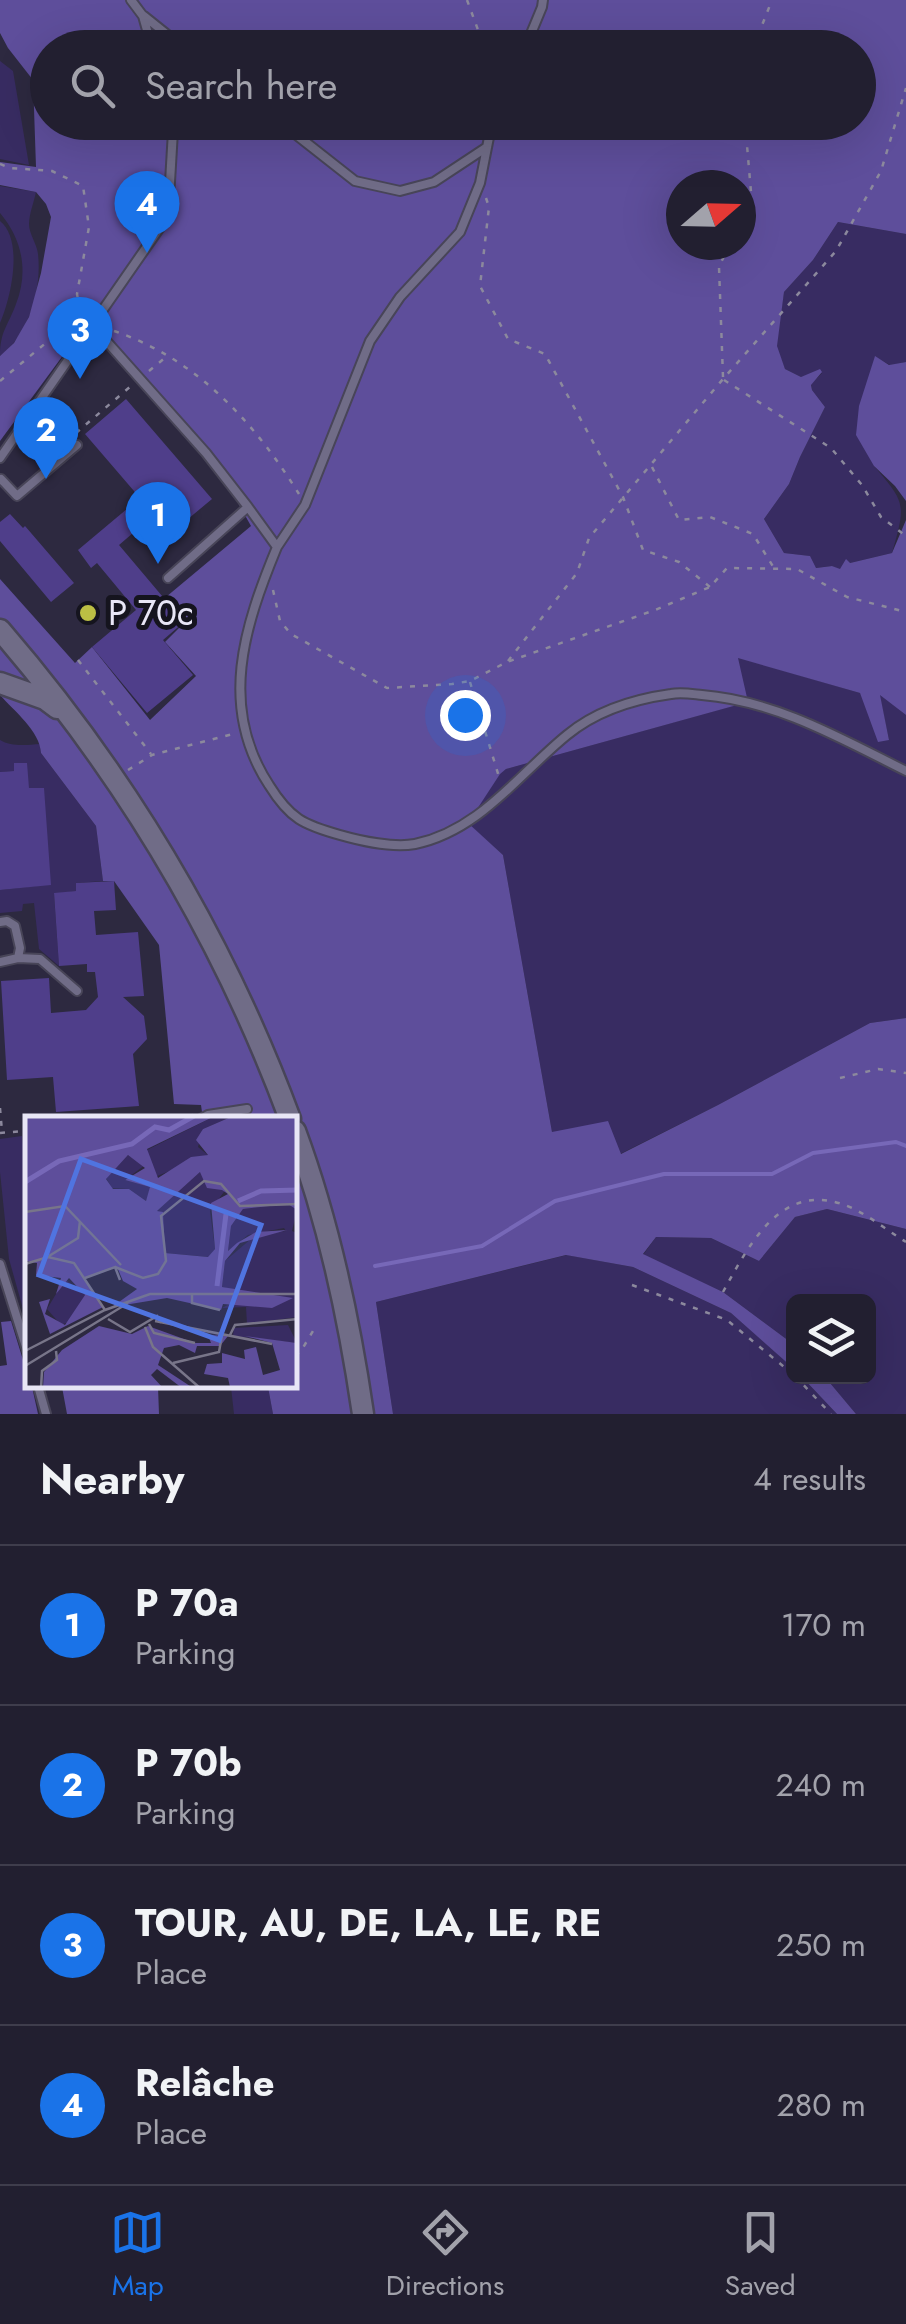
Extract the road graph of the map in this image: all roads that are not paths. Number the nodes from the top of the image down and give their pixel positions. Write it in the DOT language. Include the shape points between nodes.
graph roads {
  1 [pos="132,0"];
  2 [pos="543,0"];
  3 [pos="143,16"];
  4 [pos="147,30"];
  5 [pos="161,30"];
  6 [pos="532,30"];
  7 [pos="173,140"];
  8 [pos="303,140"];
  9 [pos="488,140"];
  10 [pos="487,147"];
  11 [pos="93,326"];
  12 [pos="78,445"];
  13 [pos="0,458"];
  14 [pos="0,480"];
  15 [pos="248,507"];
  16 [pos="277,547"];
  17 [pos="168,578"];
  18 [pos="0,630"];
  19 [pos="0,683"];
  20 [pos="90,742"];
  21 [pos="906,771"];
  22 [pos="0,922"];
  23 [pos="18,958"];
  24 [pos="0,962"];
  25 [pos="78,991"];
  26 [pos="247,1109"];
  27 [pos="206,1116"];
  28 [pos="289,1116"];
  29 [pos="298,1141"];
  30 [pos="0,1264"];
  31 [pos="25,1343"];
  32 [pos="39,1389"];
  33 [pos="46,1414"];
  34 [pos="363,1414"];
  1 -- 3 [label="lane"];
  2 -- 6 [label="lane"];
  3 -- 4 [label="lane"];
  3 -- 5 [label="lane"];
  7 -- 11 [label="lane" via="168,216"];
  8 -- 10 [label="lane" via="355,180 400,191 434,182"];
  9 -- 10 [label="lane"];
  10 -- 16 [label="lane" via="460,232 370,341 306,505"];
  11 -- 13 [label="lane"];
  11 -- 15 [label="lane"];
  12 -- 14 [label="lane" via="17,496"];
  15 -- 16 [label="lane"];
  15 -- 17 [label="lane"];
  16 -- 21 [label="lane" via="243,647 238,687 259,771 282,805 307,826 362,841 413,845 460,828 594,717 675,693 748,702 808,721"];
  18 -- 20 [label="main road"];
  19 -- 20 [label="main road" via="52,704"];
  20 -- 28 [label="main road" via="186,891"];
  22 -- 23 [label="lane" via="15,926"];
  23 -- 24 [label="lane"];
  23 -- 25 [label="lane" via="40,958"];
  26 -- 27 [label="lane"];
  29 -- 34 [label="main road" via="337,1271"];
  30 -- 31 [label="lane"];
  32 -- 33 [label="lane"];
}
